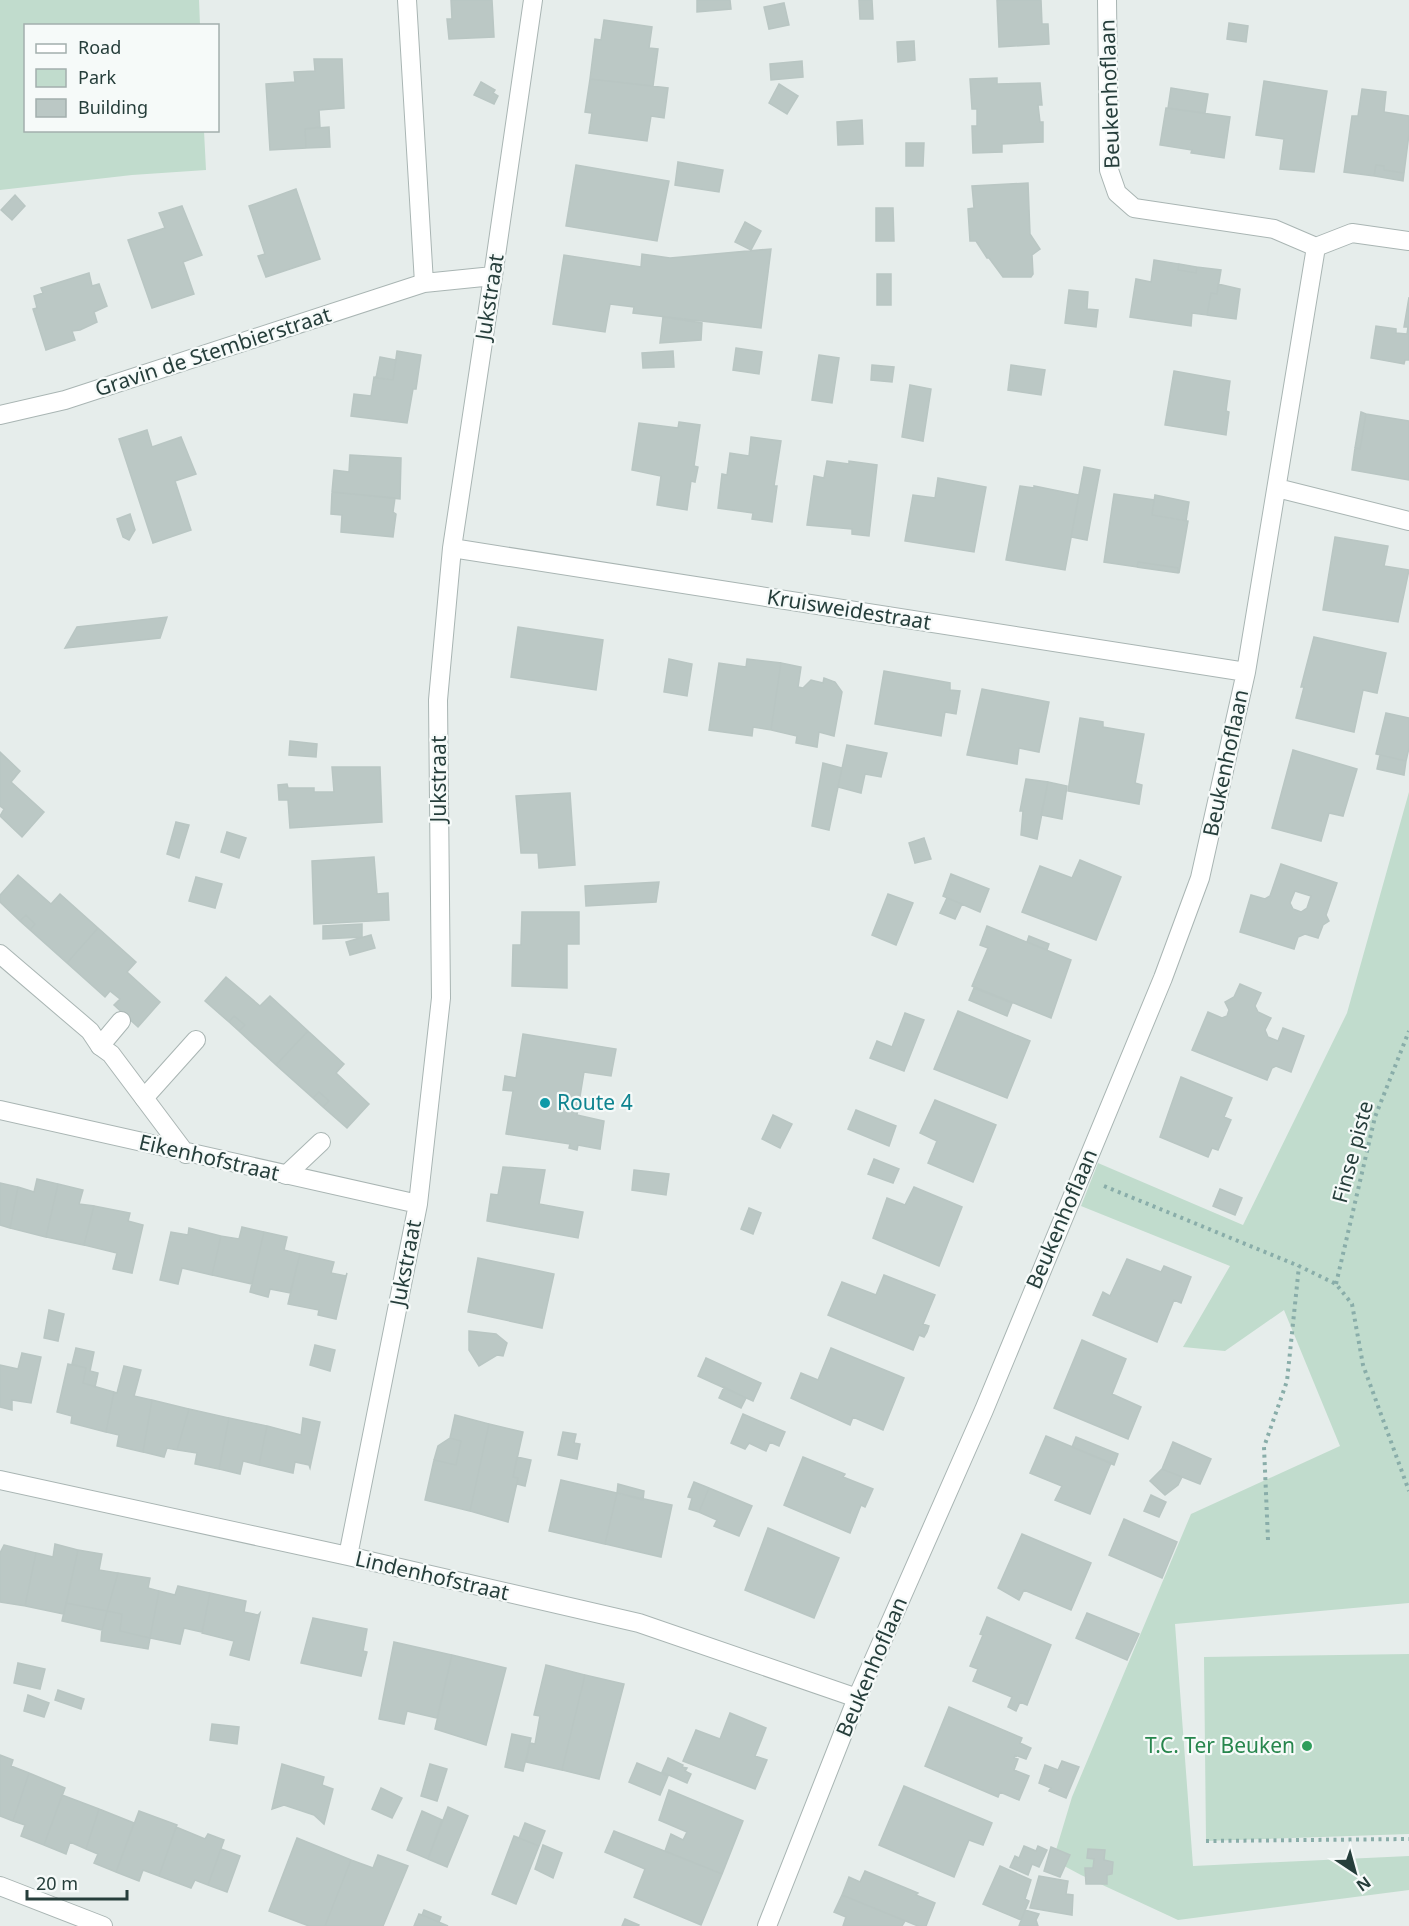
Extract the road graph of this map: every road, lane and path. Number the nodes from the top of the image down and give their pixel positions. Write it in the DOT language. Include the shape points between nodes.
graph roads {
  1 [pos="407,0"];
  2 [pos="533,0"];
  3 [pos="1107,0"];
  4 [pos="1409,241"];
  5 [pos="1316,247"];
  6 [pos="494,276"];
  7 [pos="424,283"];
  8 [pos="0,415"];
  9 [pos="1277,488"];
  10 [pos="1409,521"];
  11 [pos="452,548"];
  12 [pos="1246,672"];
  13 [pos="0,954"];
  14 [pos="121,1021"];
  15 [pos="1409,1031"];
  16 [pos="196,1040"];
  17 [pos="100,1046"];
  18 [pos="144,1098"];
  19 [pos="0,1110"];
  20 [pos="321,1142"];
  21 [pos="186,1154"];
  22 [pos="286,1175"];
  23 [pos="1080,1178"];
  24 [pos="418,1204"];
  25 [pos="1299,1266"];
  26 [pos="1336,1284"];
  27 [pos="0,1480"];
  28 [pos="1409,1491"];
  29 [pos="1268,1540"];
  30 [pos="348,1556"];
  31 [pos="857,1698"];
  32 [pos="1409,1839"];
  33 [pos="1206,1841"];
  34 [pos="0,1886"];
  35 [pos="103,1926"];
  36 [pos="767,1926"];
  1 -- 7 [label="street"];
  2 -- 6 [label="street, Jukstraat"];
  3 -- 5 [label="street, Beukenhoflaan" via="1109,170 1117,193 1134,208 1275,229"];
  4 -- 5 [label="street" via="1352,233"];
  5 -- 9 [label="street, Beukenhoflaan"];
  6 -- 7 [label="street, Gravin de Stembierstraat"];
  6 -- 11 [label="street, Jukstraat"];
  7 -- 8 [label="street, Gravin de Stembierstraat" via="65,400"];
  9 -- 10 [label="street"];
  9 -- 12 [label="street, Beukenhoflaan"];
  11 -- 12 [label="street, Kruisweidestraat"];
  11 -- 24 [label="street, Jukstraat" via="438,700 441,998"];
  12 -- 23 [label="street, Beukenhoflaan" via="1200,878"];
  13 -- 17 [label="street" via="90,1031"];
  14 -- 17 [label="street"];
  15 -- 26 [label="path, Finse piste" via="1375,1117"];
  16 -- 18 [label="street"];
  17 -- 18 [label="street" via="111,1054"];
  18 -- 21 [label="street"];
  19 -- 21 [label="street, Eikenhofstraat"];
  20 -- 22 [label="street"];
  21 -- 22 [label="street, Eikenhofstraat"];
  22 -- 24 [label="street, Eikenhofstraat"];
  23 -- 25 [label="path"];
  23 -- 31 [label="street, Beukenhoflaan" via="984,1410"];
  24 -- 30 [label="street, Jukstraat"];
  25 -- 26 [label="path"];
  25 -- 29 [label="path" via="1287,1381 1264,1447"];
  26 -- 28 [label="path" via="1352,1304 1363,1365"];
  27 -- 30 [label="street, Lindenhofstraat"];
  30 -- 31 [label="street, Lindenhofstraat" via="639,1623"];
  31 -- 36 [label="street, Beukenhoflaan"];
  32 -- 33 [label="path"];
  34 -- 35 [label="street"];
}
